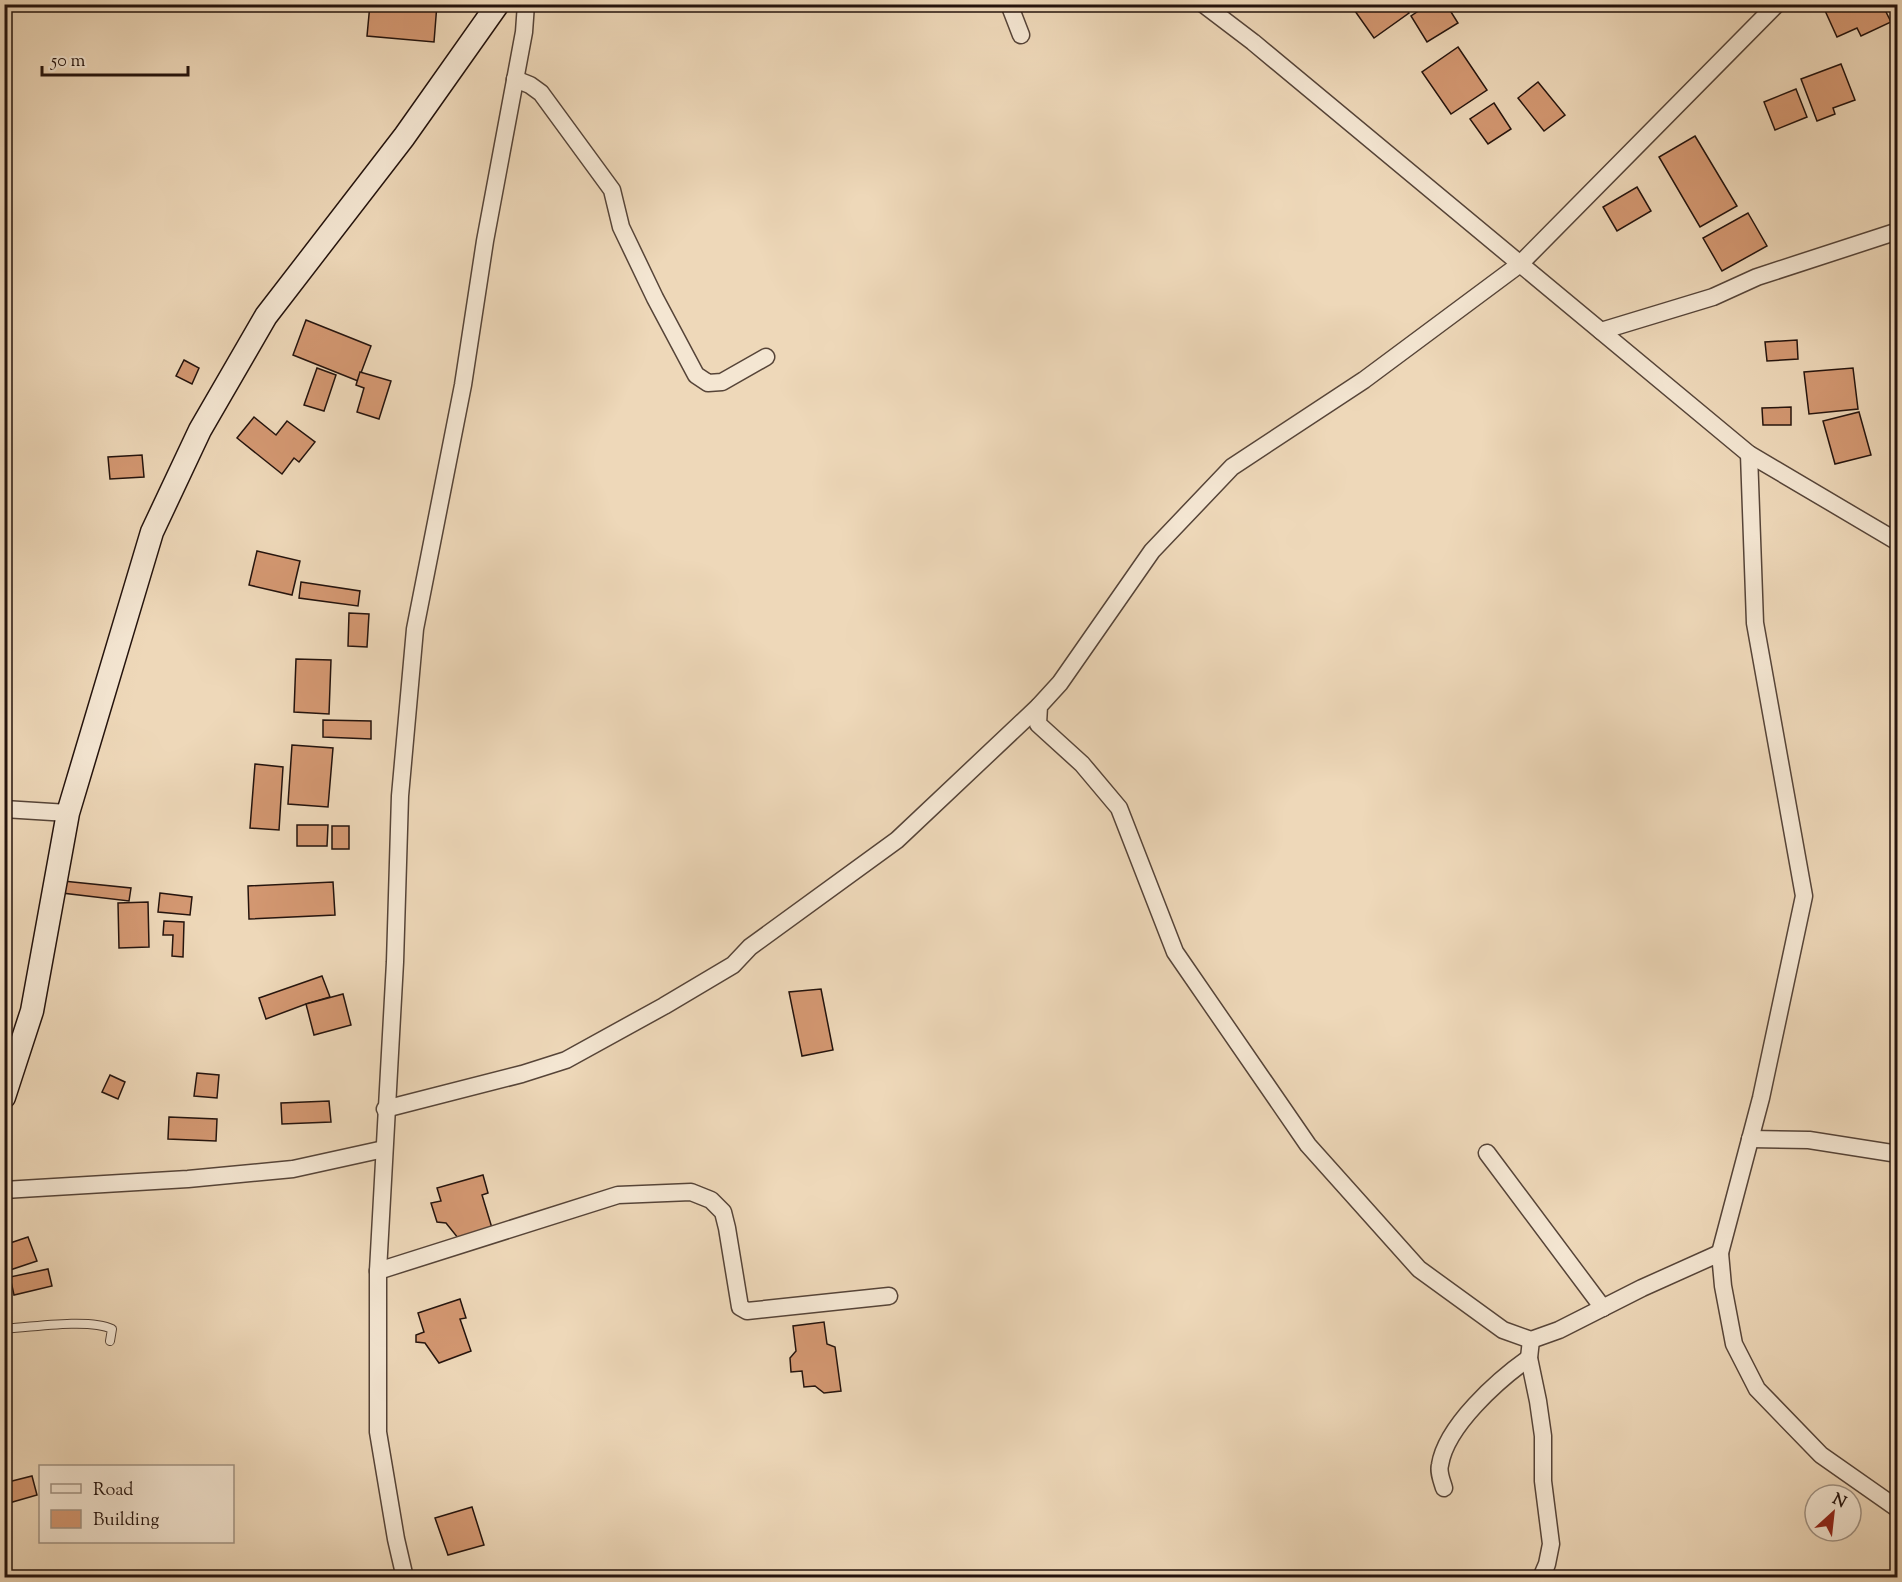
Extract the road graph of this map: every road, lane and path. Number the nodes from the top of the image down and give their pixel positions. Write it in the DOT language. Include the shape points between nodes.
graph roads {
  1 [pos="498,4"];
  2 [pos="526,4"];
  3 [pos="1009,4"];
  4 [pos="1203,4"];
  5 [pos="1777,4"];
  6 [pos="1021,36"];
  7 [pos="514,79"];
  8 [pos="1892,233"];
  9 [pos="1520,264"];
  10 [pos="1601,331"];
  11 [pos="766,357"];
  12 [pos="1749,454"];
  13 [pos="1898,542"];
  14 [pos="1039,706"];
  15 [pos="4,809"];
  16 [pos="68,813"];
  17 [pos="4,1097"];
  18 [pos="385,1109"];
  19 [pos="1750,1139"];
  20 [pos="384,1149"];
  21 [pos="1487,1153"];
  22 [pos="1898,1154"];
  23 [pos="4,1190"];
  24 [pos="1720,1253"];
  25 [pos="378,1270"];
  26 [pos="889,1296"];
  27 [pos="1603,1308"];
  28 [pos="4,1329"];
  29 [pos="1531,1340"];
  30 [pos="110,1341"];
  31 [pos="1529,1358"];
  32 [pos="1443,1488"];
  33 [pos="1898,1509"];
  34 [pos="405,1578"];
  35 [pos="1541,1578"];
  1 -- 16 [label="street" via="404,137 266,316 200,430 152,532"];
  2 -- 7 [label="street"];
  3 -- 6 [label="street"];
  4 -- 9 [label="street"];
  5 -- 9 [label="street"];
  7 -- 11 [label="street" via="541,93 612,190 621,228 696,375 708,383 722,382"];
  7 -- 18 [label="street" via="463,386 415,629 400,796"];
  8 -- 10 [label="street"];
  9 -- 10 [label="street"];
  9 -- 14 [label="street" via="1364,380 1232,467 1152,551 1060,683"];
  10 -- 12 [label="street"];
  12 -- 13 [label="street"];
  12 -- 19 [label="street" via="1755,623 1804,896"];
  14 -- 18 [label="street" via="897,840 750,947 733,964 566,1060"];
  14 -- 29 [label="street" via="1038,724 1082,764 1119,808 1175,952 1308,1145 1419,1269 1503,1330"];
  15 -- 16 [label="street"];
  16 -- 17 [label="street" via="32,1011"];
  18 -- 20 [label="street"];
  19 -- 22 [label="street" via="1809,1140"];
  19 -- 24 [label="street"];
  20 -- 23 [label="street" via="293,1168 176,1180"];
  20 -- 25 [label="street"];
  21 -- 27 [label="street"];
  24 -- 27 [label="street"];
  24 -- 33 [label="street" via="1734,1344 1757,1389 1821,1455"];
  25 -- 26 [label="street" via="618,1195 691,1192 711,1200 723,1212 740,1307 747,1311"];
  25 -- 34 [label="street" via="378,1432"];
  27 -- 29 [label="street"];
  28 -- 30 [label="lane" via="104,1325 112,1329"];
  29 -- 31 [label="street"];
  31 -- 32 [label="street" via="1485,1395 1446,1444 1439,1467"];
  31 -- 35 [label="street" via="1543,1436 1543,1481 1551,1544"];
}
